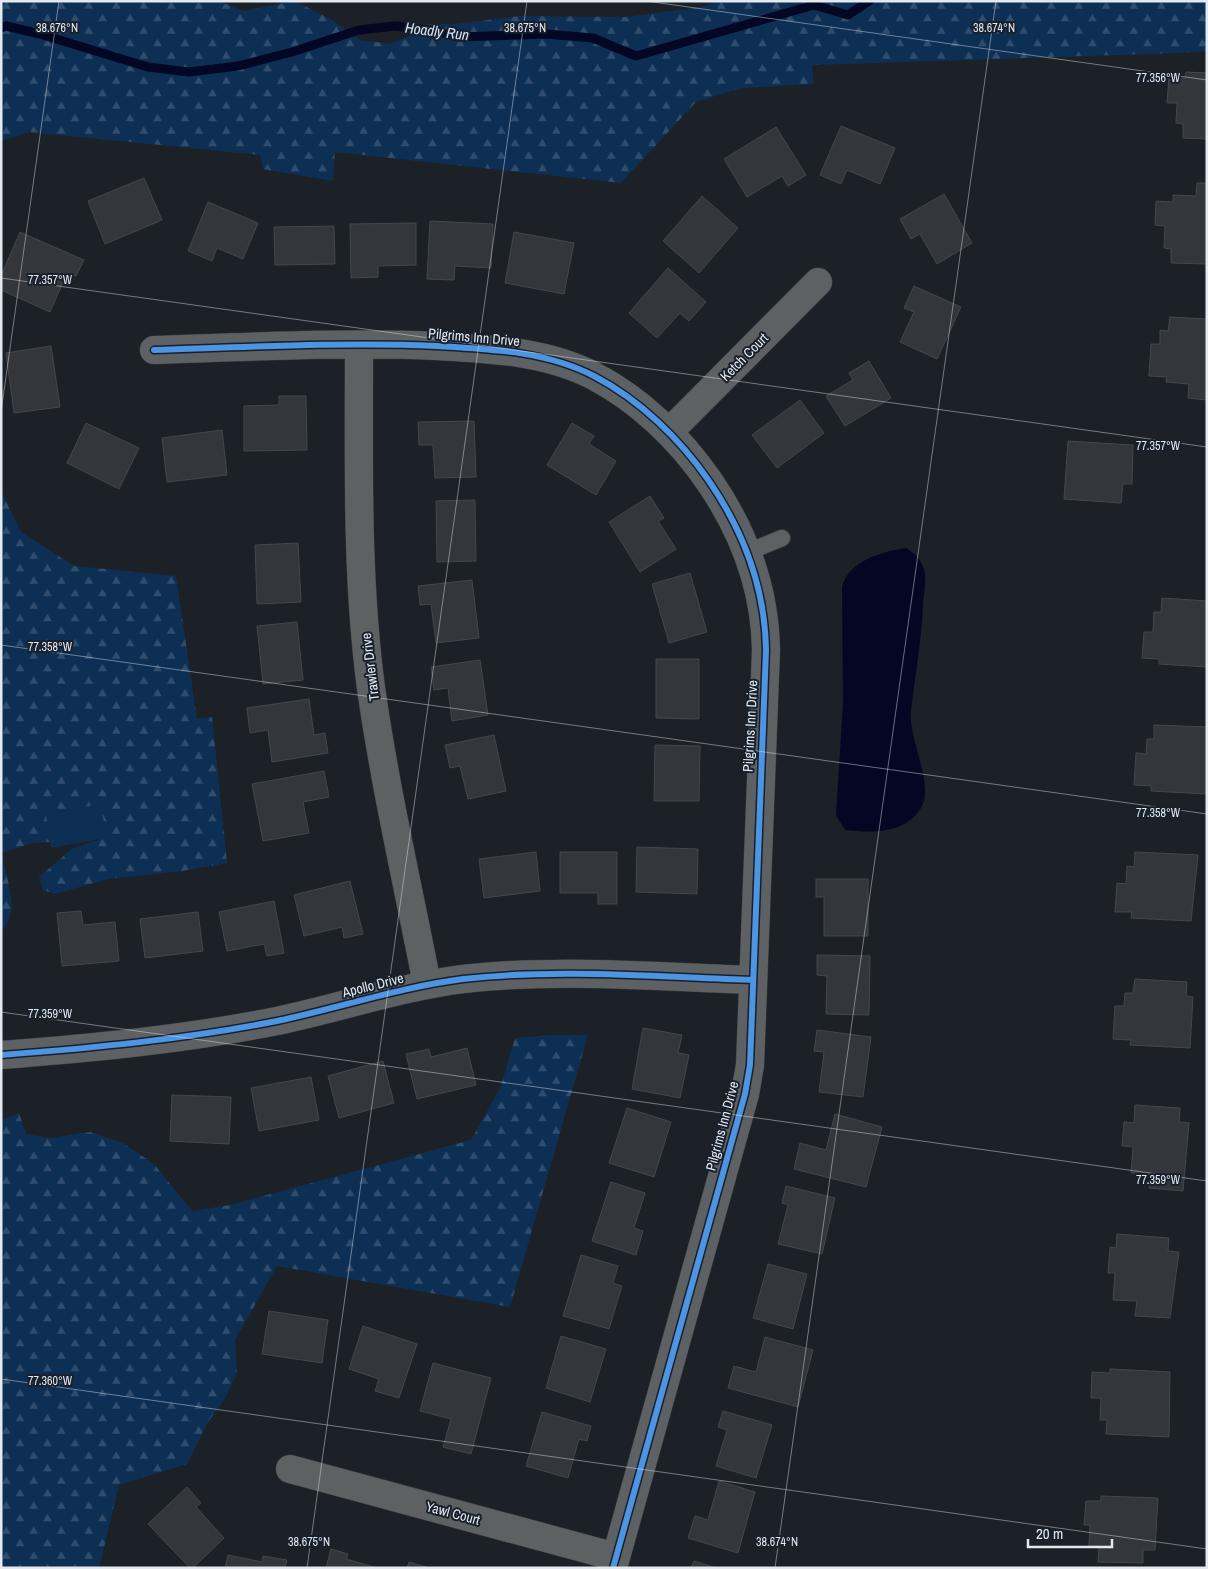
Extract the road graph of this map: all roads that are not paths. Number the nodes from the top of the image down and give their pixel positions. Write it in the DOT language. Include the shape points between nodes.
graph roads {
  1 [pos="818,282"];
  2 [pos="359,344"];
  3 [pos="154,350"];
  4 [pos="668,432"];
  5 [pos="782,538"];
  6 [pos="748,552"];
  7 [pos="753,980"];
  8 [pos="427,984"];
  9 [pos="1,1055"];
  10 [pos="290,1469"];
  11 [pos="615,1562"];
  1 -- 4 [label="street, Ketch Court"];
  2 -- 3 [label="street, Pilgrims Inn Drive"];
  2 -- 4 [label="street, Pilgrims Inn Drive" via="493,349 553,361 612,387"];
  2 -- 8 [label="street, Trawler Drive" via="366,636 380,739"];
  4 -- 6 [label="street, Pilgrims Inn Drive" via="688,452 718,494"];
  5 -- 6 [label="lane"];
  6 -- 7 [label="street, Pilgrims Inn Drive" via="766,623"];
  7 -- 8 [label="street, Apollo Drive" via="541,974"];
  7 -- 11 [label="street, Pilgrims Inn Drive" via="752,1036 745,1094"];
  8 -- 9 [label="street, Apollo Drive" via="195,1037"];
  10 -- 11 [label="street, Yawl Court"];
}
